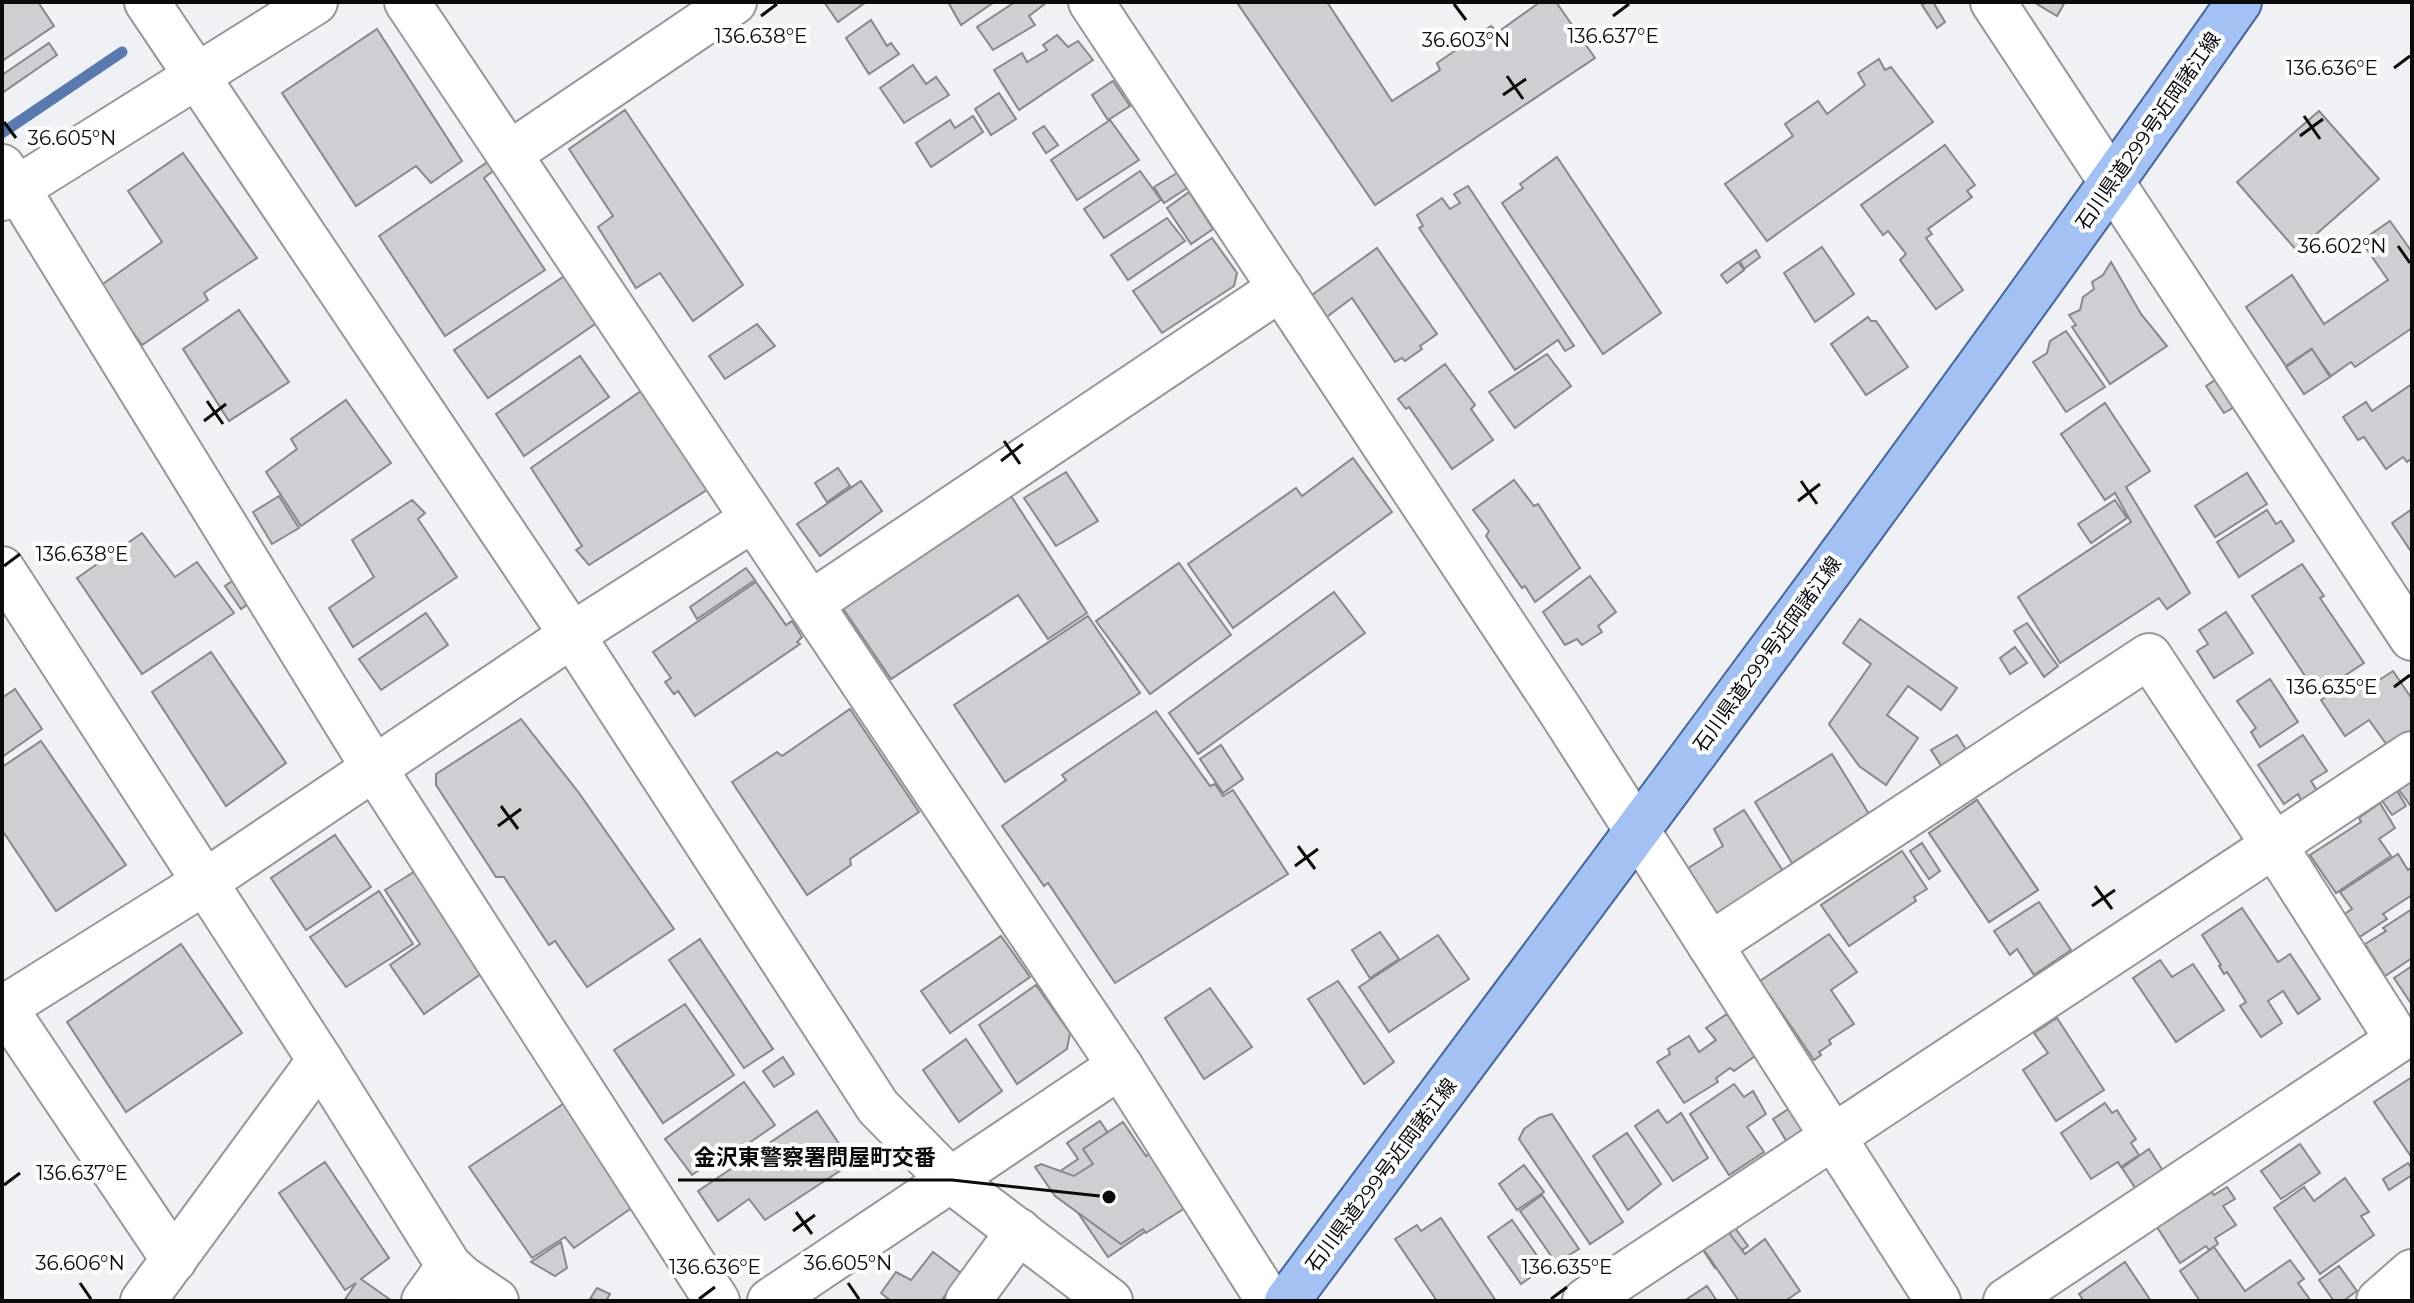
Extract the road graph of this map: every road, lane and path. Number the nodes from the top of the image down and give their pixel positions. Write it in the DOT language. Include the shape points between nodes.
graph roads {
  1 [pos="147,2"];
  2 [pos="315,2"];
  3 [pos="407,2"];
  4 [pos="734,2"];
  5 [pos="1091,2"];
  6 [pos="1993,2"];
  7 [pos="2239,2"];
  8 [pos="196,77"];
  9 [pos="509,154"];
  10 [pos="2113,183"];
  11 [pos="7,184"];
  12 [pos="1281,288"];
  13 [pos="753,519"];
  14 [pos="2,569"];
  15 [pos="810,604"];
  16 [pos="572,635"];
  17 [pos="2412,638"];
  18 [pos="2412,754"];
  19 [pos="374,768"];
  20 [pos="1637,831"];
  21 [pos="2274,845"];
  22 [pos="205,882"];
  23 [pos="1710,945"];
  24 [pos="3,1007"];
  25 [pos="320,1060"];
  26 [pos="1120,1066"];
  27 [pos="1832,1136"];
  28 [pos="949,1179"];
  29 [pos="1019,1231"];
  30 [pos="174,1260"];
  31 [pos="449,1266"];
  32 [pos="2412,1272"];
  33 [pos="143,1301"];
  34 [pos="424,1301"];
  35 [pos="496,1301"];
  36 [pos="717,1301"];
  37 [pos="770,1301"];
  38 [pos="968,1301"];
  39 [pos="1110,1301"];
  40 [pos="1269,1301"];
  41 [pos="1287,1301"];
  42 [pos="1585,1301"];
  43 [pos="1938,1301"];
  44 [pos="2006,1301"];
  45 [pos="2379,1301"];
  1 -- 8 [label="street"];
  2 -- 8 [label="street"];
  3 -- 9 [label="street"];
  4 -- 9 [label="street"];
  5 -- 12 [label="street"];
  6 -- 10 [label="street"];
  7 -- 10 [label="main road, 石川県道299号近岡諸江線"];
  8 -- 11 [label="street"];
  8 -- 16 [label="street"];
  9 -- 13 [label="street"];
  10 -- 17 [label="street"];
  10 -- 20 [label="main road, 石川県道299号近岡諸江線"];
  11 -- 19 [label="street"];
  12 -- 15 [label="street"];
  12 -- 20 [label="street"];
  13 -- 15 [label="street"];
  13 -- 16 [label="street"];
  14 -- 22 [label="street"];
  15 -- 26 [label="street"];
  16 -- 19 [label="street"];
  16 -- 28 [label="street" via="878,1107"];
  18 -- 21 [label="street"];
  19 -- 22 [label="street"];
  19 -- 36 [label="street"];
  20 -- 23 [label="street"];
  20 -- 41 [label="main road, 石川県道299号近岡諸江線"];
  21 -- 23 [label="street" via="2149,656"];
  21 -- 27 [label="street"];
  21 -- 44 [label="street" via="2398,1040"];
  22 -- 24 [label="street"];
  22 -- 25 [label="street"];
  23 -- 27 [label="street"];
  24 -- 30 [label="street"];
  25 -- 30 [label="street"];
  25 -- 31 [label="street"];
  26 -- 28 [label="street"];
  26 -- 40 [label="street"];
  27 -- 42 [label="street"];
  27 -- 43 [label="street"];
  28 -- 29 [label="street"];
  28 -- 37 [label="street"];
  29 -- 38 [label="street"];
  29 -- 39 [label="street"];
  30 -- 33 [label="street"];
  31 -- 34 [label="street"];
  31 -- 35 [label="street"];
  32 -- 45 [label="street"];
}
